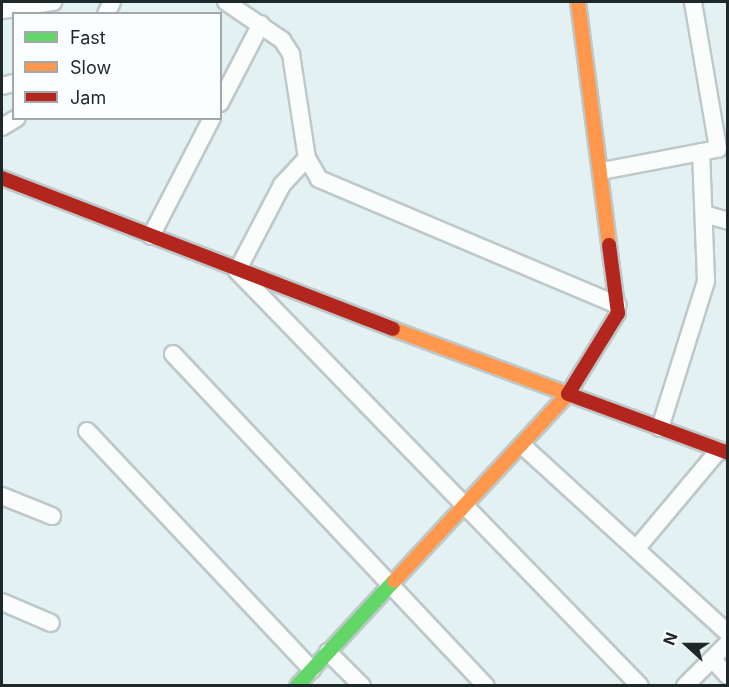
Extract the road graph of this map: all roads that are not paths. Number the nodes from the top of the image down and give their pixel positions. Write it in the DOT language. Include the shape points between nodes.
graph roads {
  1 [pos="53,2"];
  2 [pos="226,2"];
  3 [pos="578,2"];
  4 [pos="693,2"];
  5 [pos="2,9"];
  6 [pos="261,24"];
  7 [pos="222,99"];
  8 [pos="211,120"];
  9 [pos="716,149"];
  10 [pos="307,158"];
  11 [pos="602,171"];
  12 [pos="2,178"];
  13 [pos="704,214"];
  14 [pos="728,221"];
  15 [pos="151,236"];
  16 [pos="237,271"];
  17 [pos="618,305"];
  18 [pos="173,354"];
  19 [pos="568,394"];
  20 [pos="660,428"];
  21 [pos="87,430"];
  22 [pos="523,446"];
  23 [pos="723,452"];
  24 [pos="2,496"];
  25 [pos="465,507"];
  26 [pos="52,516"];
  27 [pos="636,549"];
  28 [pos="391,584"];
  29 [pos="2,602"];
  30 [pos="51,623"];
  31 [pos="728,633"];
  32 [pos="728,643"];
  33 [pos="328,652"];
  34 [pos="712,659"];
  35 [pos="312,670"];
  36 [pos="728,676"];
  37 [pos="297,686"];
  38 [pos="362,686"];
  39 [pos="486,686"];
  40 [pos="640,686"];
  41 [pos="685,686"];
  1 -- 5 [label="street"];
  2 -- 6 [label="street"];
  3 -- 11 [label="street"];
  4 -- 9 [label="street"];
  6 -- 7 [label="street"];
  6 -- 10 [label="street" via="282,40 291,54"];
  8 -- 15 [label="street"];
  9 -- 11 [label="street"];
  9 -- 13 [label="street"];
  10 -- 16 [label="street" via="282,185"];
  10 -- 17 [label="street" via="320,179"];
  11 -- 17 [label="street"];
  12 -- 15 [label="street"];
  13 -- 14 [label="street"];
  13 -- 20 [label="street" via="706,264 702,301"];
  15 -- 16 [label="street"];
  16 -- 19 [label="street"];
  16 -- 25 [label="street"];
  17 -- 19 [label="street" via="611,329"];
  18 -- 28 [label="street"];
  19 -- 20 [label="street"];
  19 -- 22 [label="street"];
  20 -- 23 [label="street"];
  21 -- 35 [label="street"];
  22 -- 25 [label="street"];
  22 -- 27 [label="street"];
  23 -- 27 [label="street"];
  24 -- 26 [label="street"];
  25 -- 28 [label="street"];
  25 -- 40 [label="street"];
  27 -- 31 [label="street"];
  28 -- 33 [label="street"];
  28 -- 39 [label="street"];
  29 -- 30 [label="street"];
  32 -- 34 [label="street"];
  33 -- 35 [label="street"];
  33 -- 38 [label="street"];
  34 -- 36 [label="street"];
  34 -- 41 [label="street"];
  35 -- 37 [label="street"];
}
